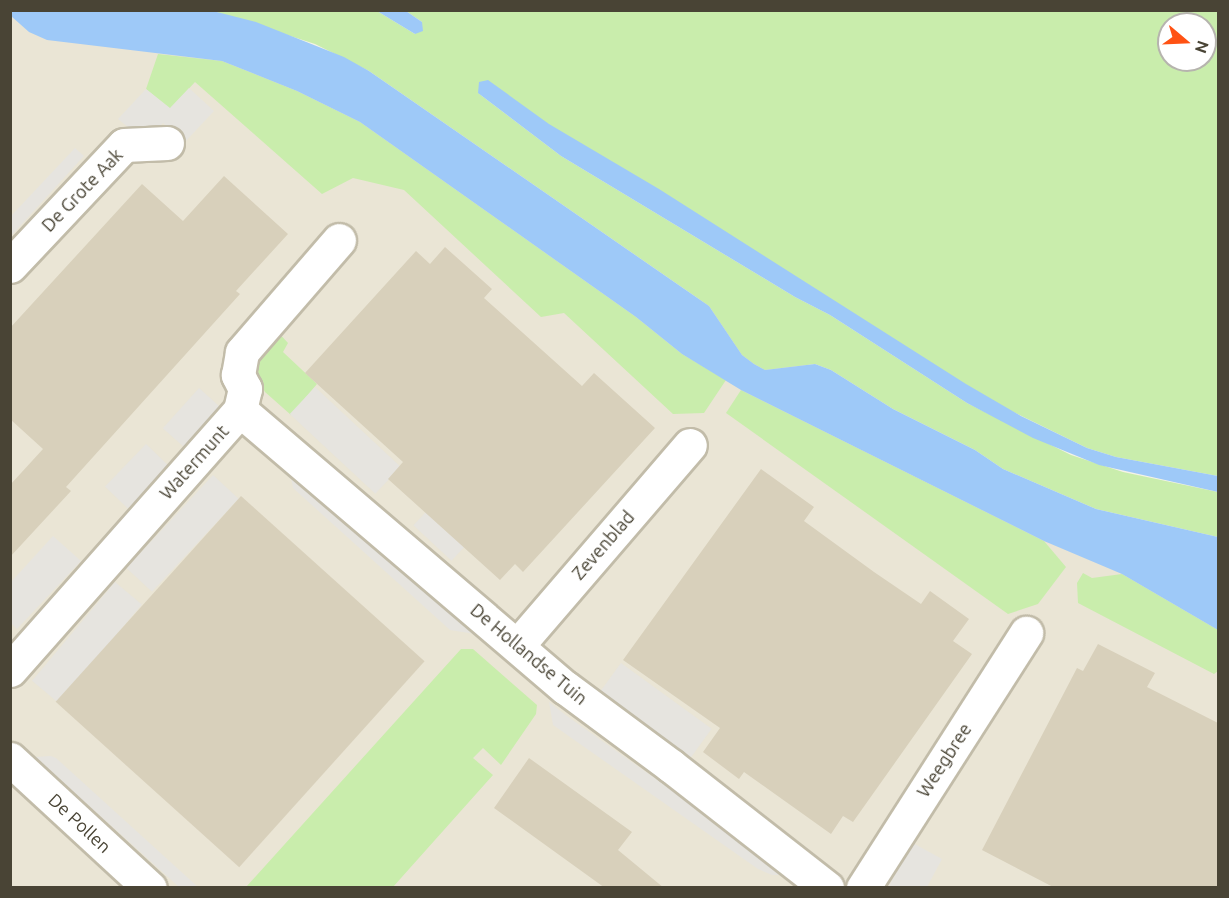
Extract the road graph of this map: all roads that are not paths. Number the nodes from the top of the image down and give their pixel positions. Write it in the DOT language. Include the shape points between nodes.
graph roads {
  1 [pos="167,143"];
  2 [pos="339,240"];
  3 [pos="10,266"];
  4 [pos="240,410"];
  5 [pos="690,445"];
  6 [pos="1026,633"];
  7 [pos="517,646"];
  8 [pos="10,670"];
  9 [pos="10,759"];
  10 [pos="150,888"];
  11 [pos="827,888"];
  12 [pos="863,888"];
  1 -- 3 [label="street, De Grote Aak" via="124,145"];
  2 -- 4 [label="street, Watermunt" via="242,352 238,375 245,389"];
  4 -- 7 [label="street, De Hollandse Tuin"];
  4 -- 8 [label="street, Watermunt"];
  5 -- 7 [label="street, Zevenblad"];
  6 -- 12 [label="street, Weegbree"];
  7 -- 11 [label="street, De Hollandse Tuin"];
  9 -- 10 [label="street, De Pollen"];
}
